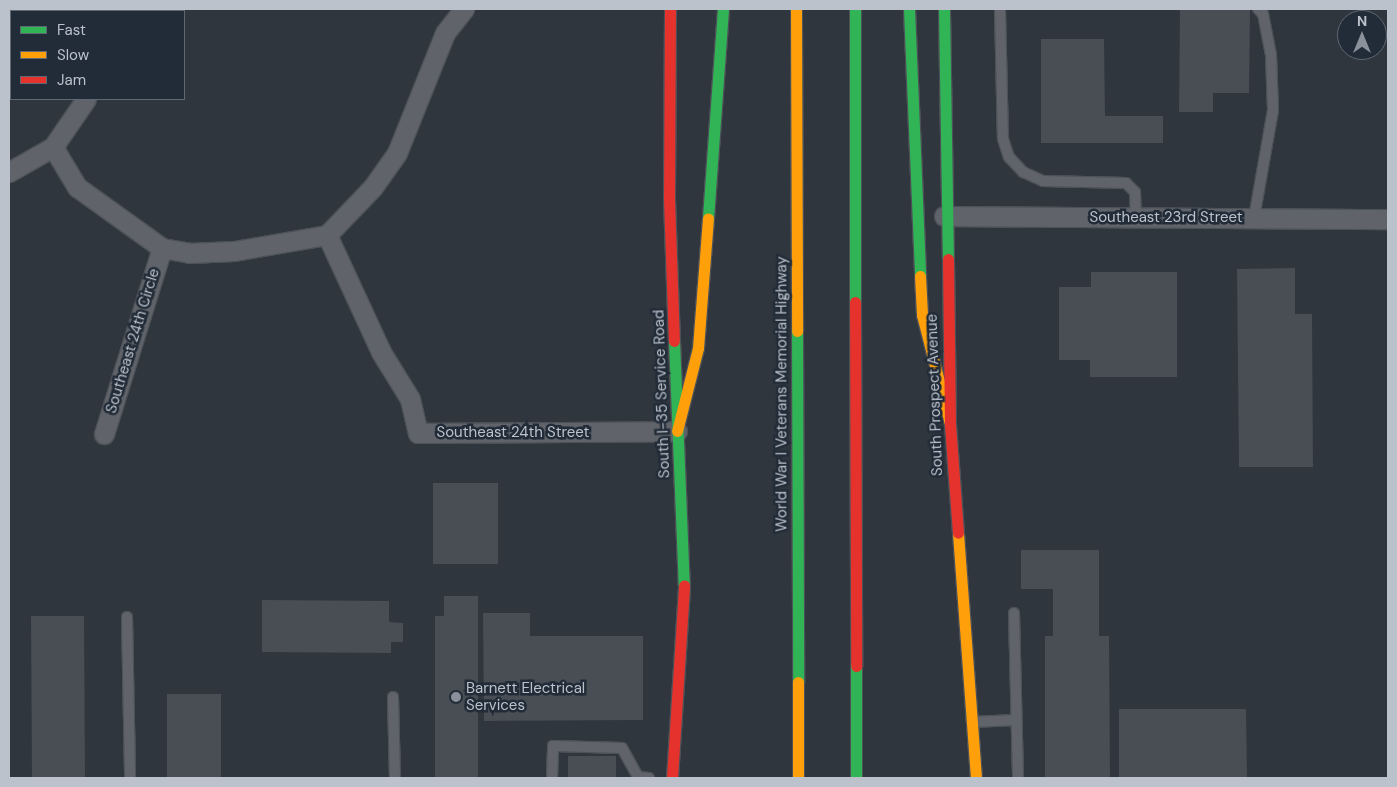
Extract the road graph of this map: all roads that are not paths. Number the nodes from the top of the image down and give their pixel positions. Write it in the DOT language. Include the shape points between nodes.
graph roads {
  1 [pos="464,9"];
  2 [pos="670,9"];
  3 [pos="723,9"];
  4 [pos="796,9"];
  5 [pos="856,9"];
  6 [pos="909,9"];
  7 [pos="944,9"];
  8 [pos="1000,9"];
  9 [pos="1258,9"];
  10 [pos="85,100"];
  11 [pos="53,147"];
  12 [pos="9,172"];
  13 [pos="944,216"];
  14 [pos="1254,218"];
  15 [pos="1136,219"];
  16 [pos="1388,219"];
  17 [pos="328,235"];
  18 [pos="162,248"];
  19 [pos="950,424"];
  20 [pos="677,431"];
  21 [pos="104,434"];
  22 [pos="1014,613"];
  23 [pos="127,617"];
  24 [pos="393,697"];
  25 [pos="1016,720"];
  26 [pos="971,722"];
  27 [pos="130,778"];
  28 [pos="395,778"];
  29 [pos="552,778"];
  30 [pos="649,778"];
  31 [pos="672,778"];
  32 [pos="798,778"];
  33 [pos="856,778"];
  34 [pos="976,778"];
  35 [pos="1018,778"];
  1 -- 17 [label="street" via="445,33 397,153 373,187"];
  2 -- 20 [label="main road, South I-35 Service Road" via="669,198"];
  3 -- 20 [label="main road" via="698,348"];
  4 -- 32 [label="main road, World War I Veterans Memorial Highway"];
  5 -- 33 [label="main road"];
  6 -- 19 [label="main road" via="922,315"];
  7 -- 13 [label="main road, South Prospect Avenue"];
  8 -- 15 [label="lane" via="1003,139 1009,157 1023,172 1043,181 1126,183 1135,192"];
  9 -- 14 [label="lane" via="1263,14 1272,55 1273,110"];
  10 -- 11 [label="street"];
  11 -- 12 [label="street"];
  11 -- 18 [label="street" via="77,187"];
  13 -- 15 [label="street, Southeast 23rd Street"];
  13 -- 19 [label="main road, South Prospect Avenue"];
  14 -- 15 [label="street, Southeast 23rd Street"];
  14 -- 16 [label="street, Southeast 23rd Street"];
  17 -- 18 [label="street" via="234,251 189,253"];
  17 -- 20 [label="street, Southeast 24th Street" via="381,352 410,400 418,432"];
  18 -- 21 [label="street, Southeast 24th Circle"];
  19 -- 26 [label="main road, South Prospect Avenue"];
  20 -- 31 [label="main road, South I-35 Service Road" via="684,594"];
  22 -- 25 [label="lane"];
  23 -- 27 [label="lane"];
  24 -- 28 [label="lane"];
  25 -- 26 [label="lane"];
  25 -- 35 [label="lane"];
  26 -- 34 [label="main road, South Prospect Avenue"];
  29 -- 30 [label="lane" via="553,746 622,748 638,777"];
}
